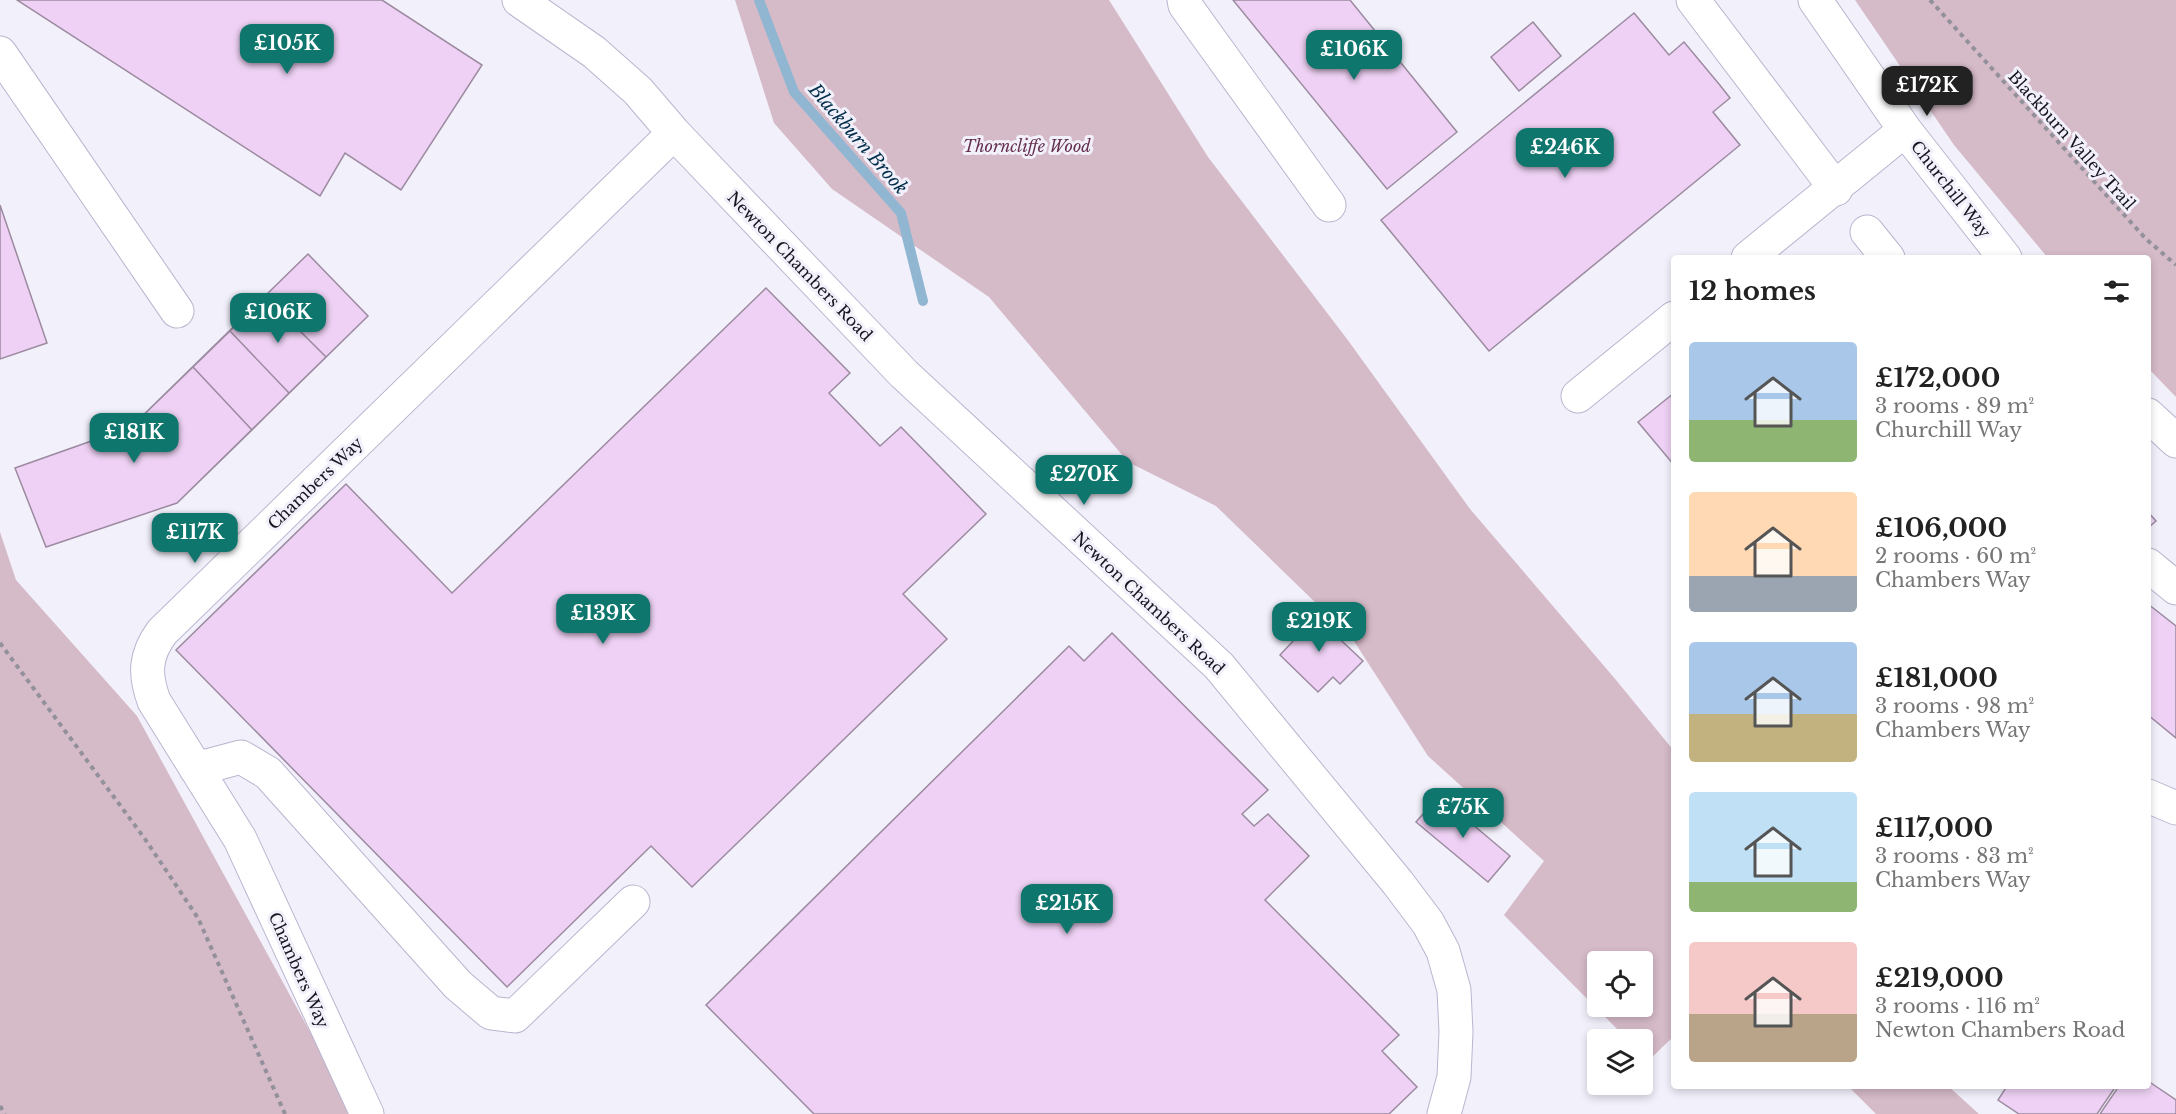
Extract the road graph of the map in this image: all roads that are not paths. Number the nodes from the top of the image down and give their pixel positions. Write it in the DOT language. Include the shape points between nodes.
graph roads {
  1 [pos="519,0"];
  2 [pos="1184,0"];
  3 [pos="1693,0"];
  4 [pos="1815,0"];
  5 [pos="0,53"];
  6 [pos="1905,130"];
  7 [pos="674,133"];
  8 [pos="1836,189"];
  9 [pos="1329,205"];
  10 [pos="1867,232"];
  11 [pos="1752,255"];
  12 [pos="1886,255"];
  13 [pos="2003,255"];
  14 [pos="177,310"];
  15 [pos="1671,320"];
  16 [pos="1578,396"];
  17 [pos="2151,417"];
  18 [pos="2176,441"];
  19 [pos="2151,567"];
  20 [pos="2176,588"];
  21 [pos="196,769"];
  22 [pos="2151,797"];
  23 [pos="2176,808"];
  24 [pos="633,902"];
  25 [pos="366,1114"];
  26 [pos="1444,1114"];
  1 -- 7 [label="street, Newton Chambers Road" via="594,52 638,91"];
  2 -- 9 [label="street"];
  3 -- 8 [label="street"];
  4 -- 6 [label="street, Churchill Way"];
  5 -- 14 [label="street"];
  6 -- 8 [label="street"];
  6 -- 13 [label="street, Churchill Way"];
  7 -- 21 [label="street, Chambers Way" via="162,632 148,654 149,686 160,713"];
  7 -- 26 [label="street, Newton Chambers Road" via="904,374 1219,666 1398,883 1443,951 1454,990 1454,1077"];
  8 -- 11 [label="street"];
  10 -- 12 [label="street"];
  15 -- 16 [label="street"];
  17 -- 18 [label="street"];
  19 -- 20 [label="street"];
  21 -- 24 [label="street" via="241,757 268,773 458,985 491,1013 515,1016"];
  21 -- 25 [label="street, Chambers Way" via="240,839"];
  22 -- 23 [label="street"];
}
